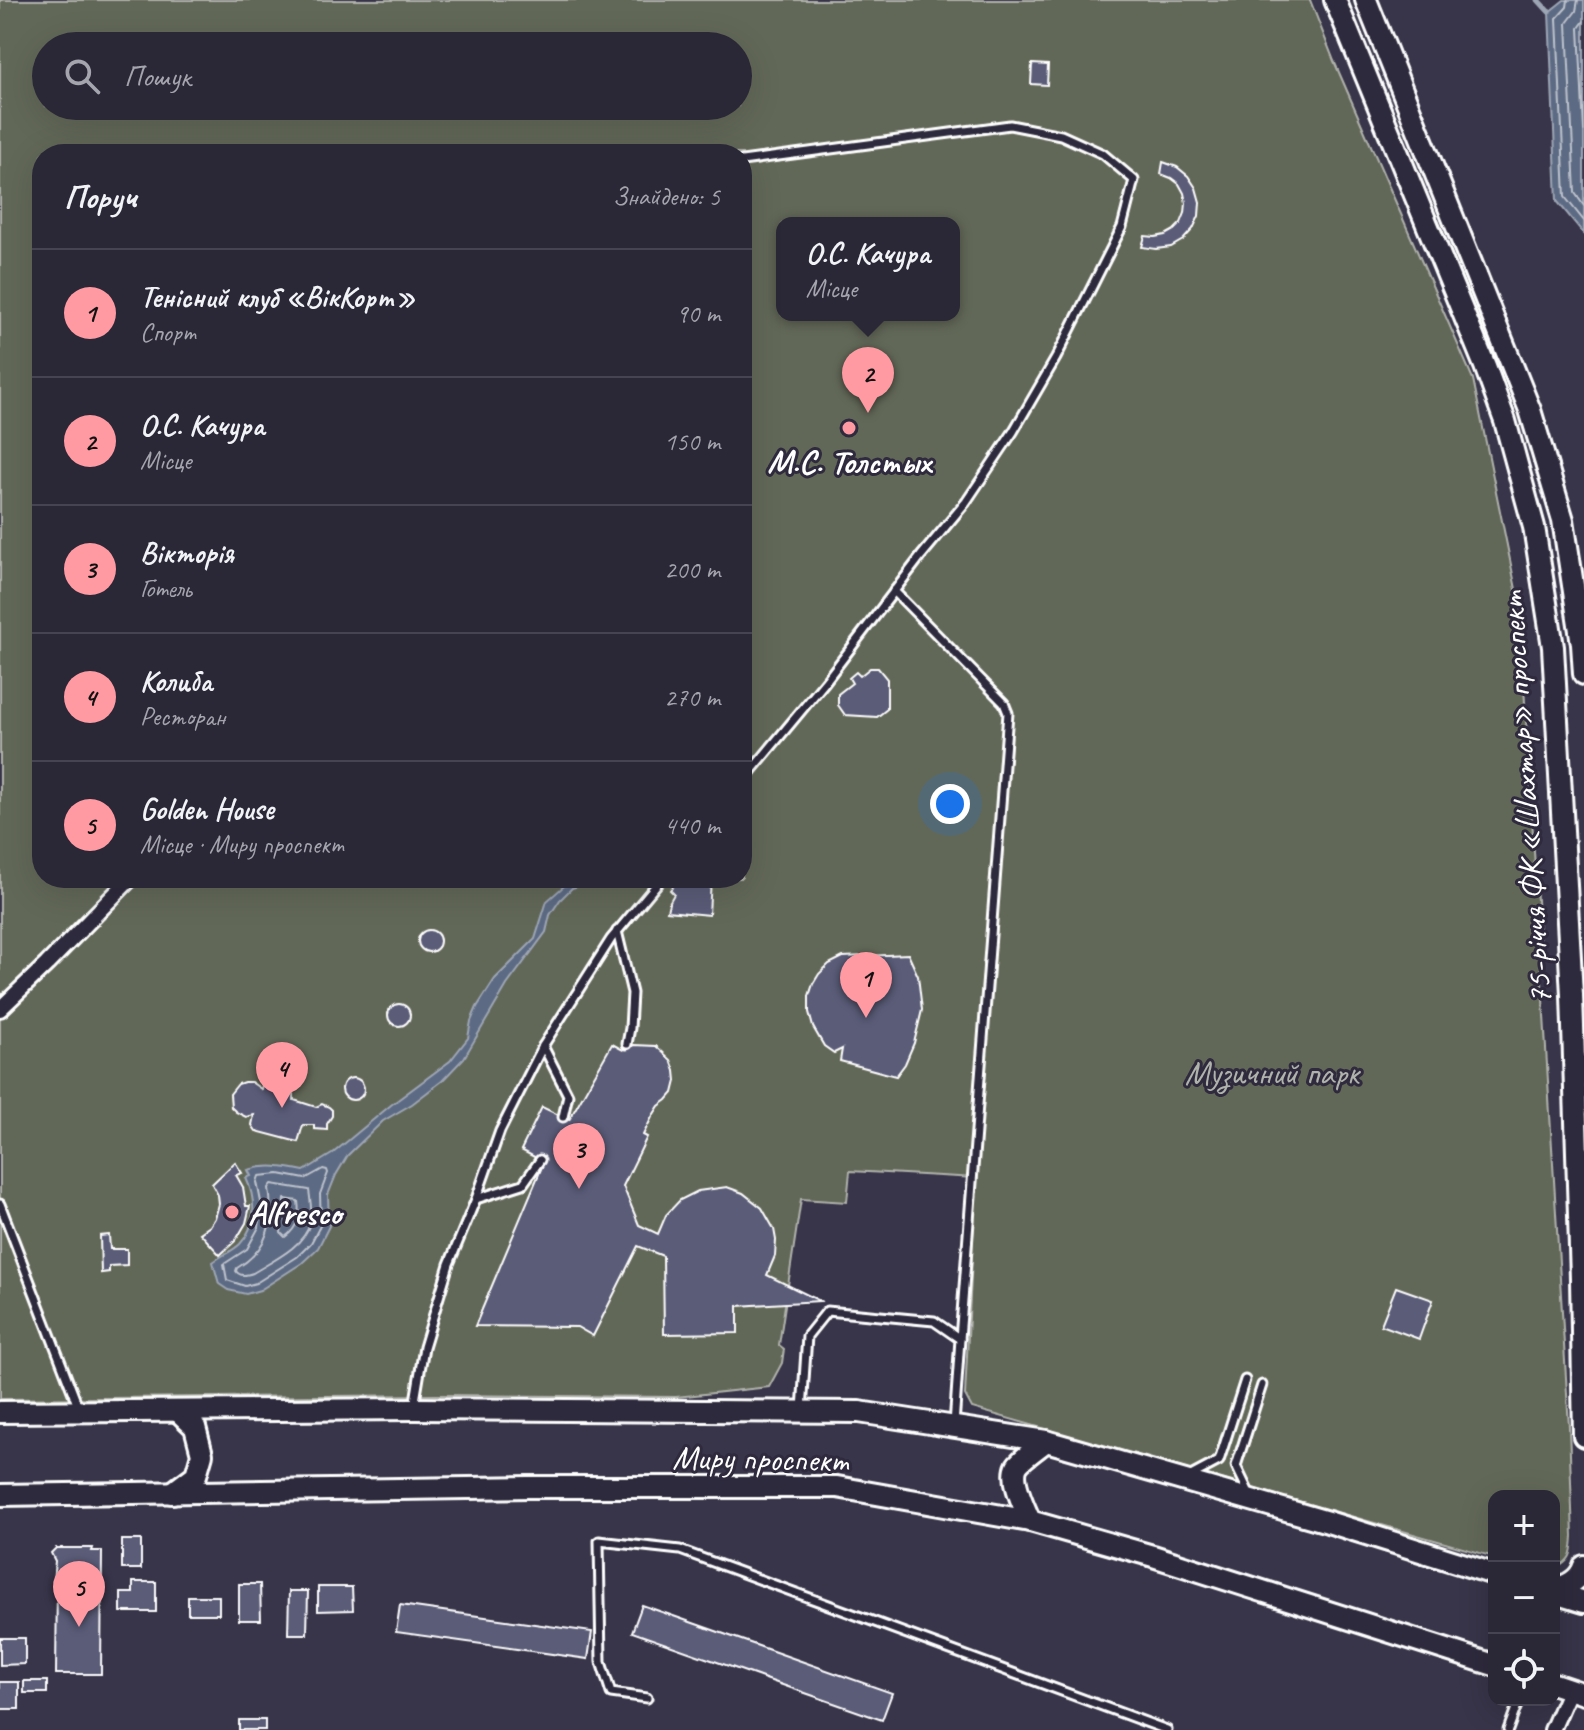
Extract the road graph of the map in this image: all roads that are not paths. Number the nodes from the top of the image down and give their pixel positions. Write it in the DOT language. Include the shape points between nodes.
graph roads {
  1 [pos="1335,0"];
  2 [pos="1366,0"];
  3 [pos="752,160"];
  4 [pos="894,591"];
  5 [pos="1584,674"];
  6 [pos="752,770"];
  7 [pos="121,888"];
  8 [pos="654,888"];
  9 [pos="617,931"];
  10 [pos="0,1009"];
  11 [pos="627,1044"];
  12 [pos="543,1046"];
  13 [pos="563,1117"];
  14 [pos="540,1160"];
  15 [pos="476,1199"];
  16 [pos="0,1204"];
  17 [pos="960,1339"];
  18 [pos="1245,1380"];
  19 [pos="1262,1385"];
  20 [pos="414,1409"];
  21 [pos="79,1411"];
  22 [pos="178,1411"];
  23 [pos="0,1412"];
  24 [pos="802,1412"];
  25 [pos="954,1427"];
  26 [pos="1584,1436"];
  27 [pos="1046,1441"];
  28 [pos="1182,1480"];
  29 [pos="172,1493"];
  30 [pos="0,1495"];
  31 [pos="1253,1500"];
  32 [pos="1030,1521"];
  33 [pos="1584,1566"];
  34 [pos="1488,1572"];
  35 [pos="1560,1588"];
  36 [pos="1560,1592"];
  37 [pos="1584,1602"];
  38 [pos="1488,1663"];
  39 [pos="1569,1689"];
  40 [pos="647,1698"];
  41 [pos="1517,1706"];
  42 [pos="1167,1730"];
  43 [pos="1508,1730"];
  44 [pos="1552,1730"];
  1 -- 26 [label="main road, 75-річчя ФК «Шахтар» проспект" via="1485,366 1534,527 1553,647 1572,995"];
  2 -- 5 [label="main road, 75-річчя ФК «Шахтар» проспект" via="1530,410 1563,520"];
  3 -- 4 [label="lane" via="1010,125 1061,135 1103,154 1134,180 1122,227 1013,432 966,502"];
  4 -- 6 [label="lane"];
  4 -- 17 [label="lane" via="1008,713"];
  7 -- 10 [label="street"];
  8 -- 9 [label="lane"];
  9 -- 11 [label="lane" via="632,993"];
  9 -- 12 [label="lane"];
  12 -- 13 [label="lane" via="568,1095"];
  12 -- 15 [label="lane" via="500,1131"];
  14 -- 15 [label="lane" via="523,1184"];
  15 -- 20 [label="lane" via="424,1347"];
  16 -- 21 [label="lane"];
  17 -- 24 [label="lane" via="934,1321 827,1311 807,1336"];
  17 -- 25 [label="lane"];
  18 -- 28 [label="lane" via="1219,1461"];
  19 -- 31 [label="lane" via="1236,1466"];
  20 -- 22 [label="main road, Миру проспект"];
  20 -- 24 [label="main road, Миру проспект"];
  21 -- 22 [label="main road, Миру проспект"];
  21 -- 23 [label="main road, Миру проспект"];
  22 -- 29 [label="main road" via="195,1427 202,1454 196,1475"];
  24 -- 25 [label="main road, Миру проспект" via="859,1412"];
  25 -- 27 [label="main road, Миру проспект"];
  27 -- 28 [label="main road, Миру проспект"];
  27 -- 32 [label="main road" via="1017,1466 1018,1493"];
  28 -- 31 [label="main road, Миру проспект"];
  29 -- 30 [label="main road, Миру проспект"];
  29 -- 32 [label="main road, Миру проспект" via="837,1487"];
  31 -- 34 [label="main road, Миру проспект"];
  32 -- 38 [label="main road, Миру проспект"];
  33 -- 35 [label="main road"];
  36 -- 37 [label="main road"];
  39 -- 44 [label="street"];
  40 -- 42 [label="lane" via="611,1693 601,1662 599,1541 680,1550"];
  41 -- 43 [label="lane"];
}
